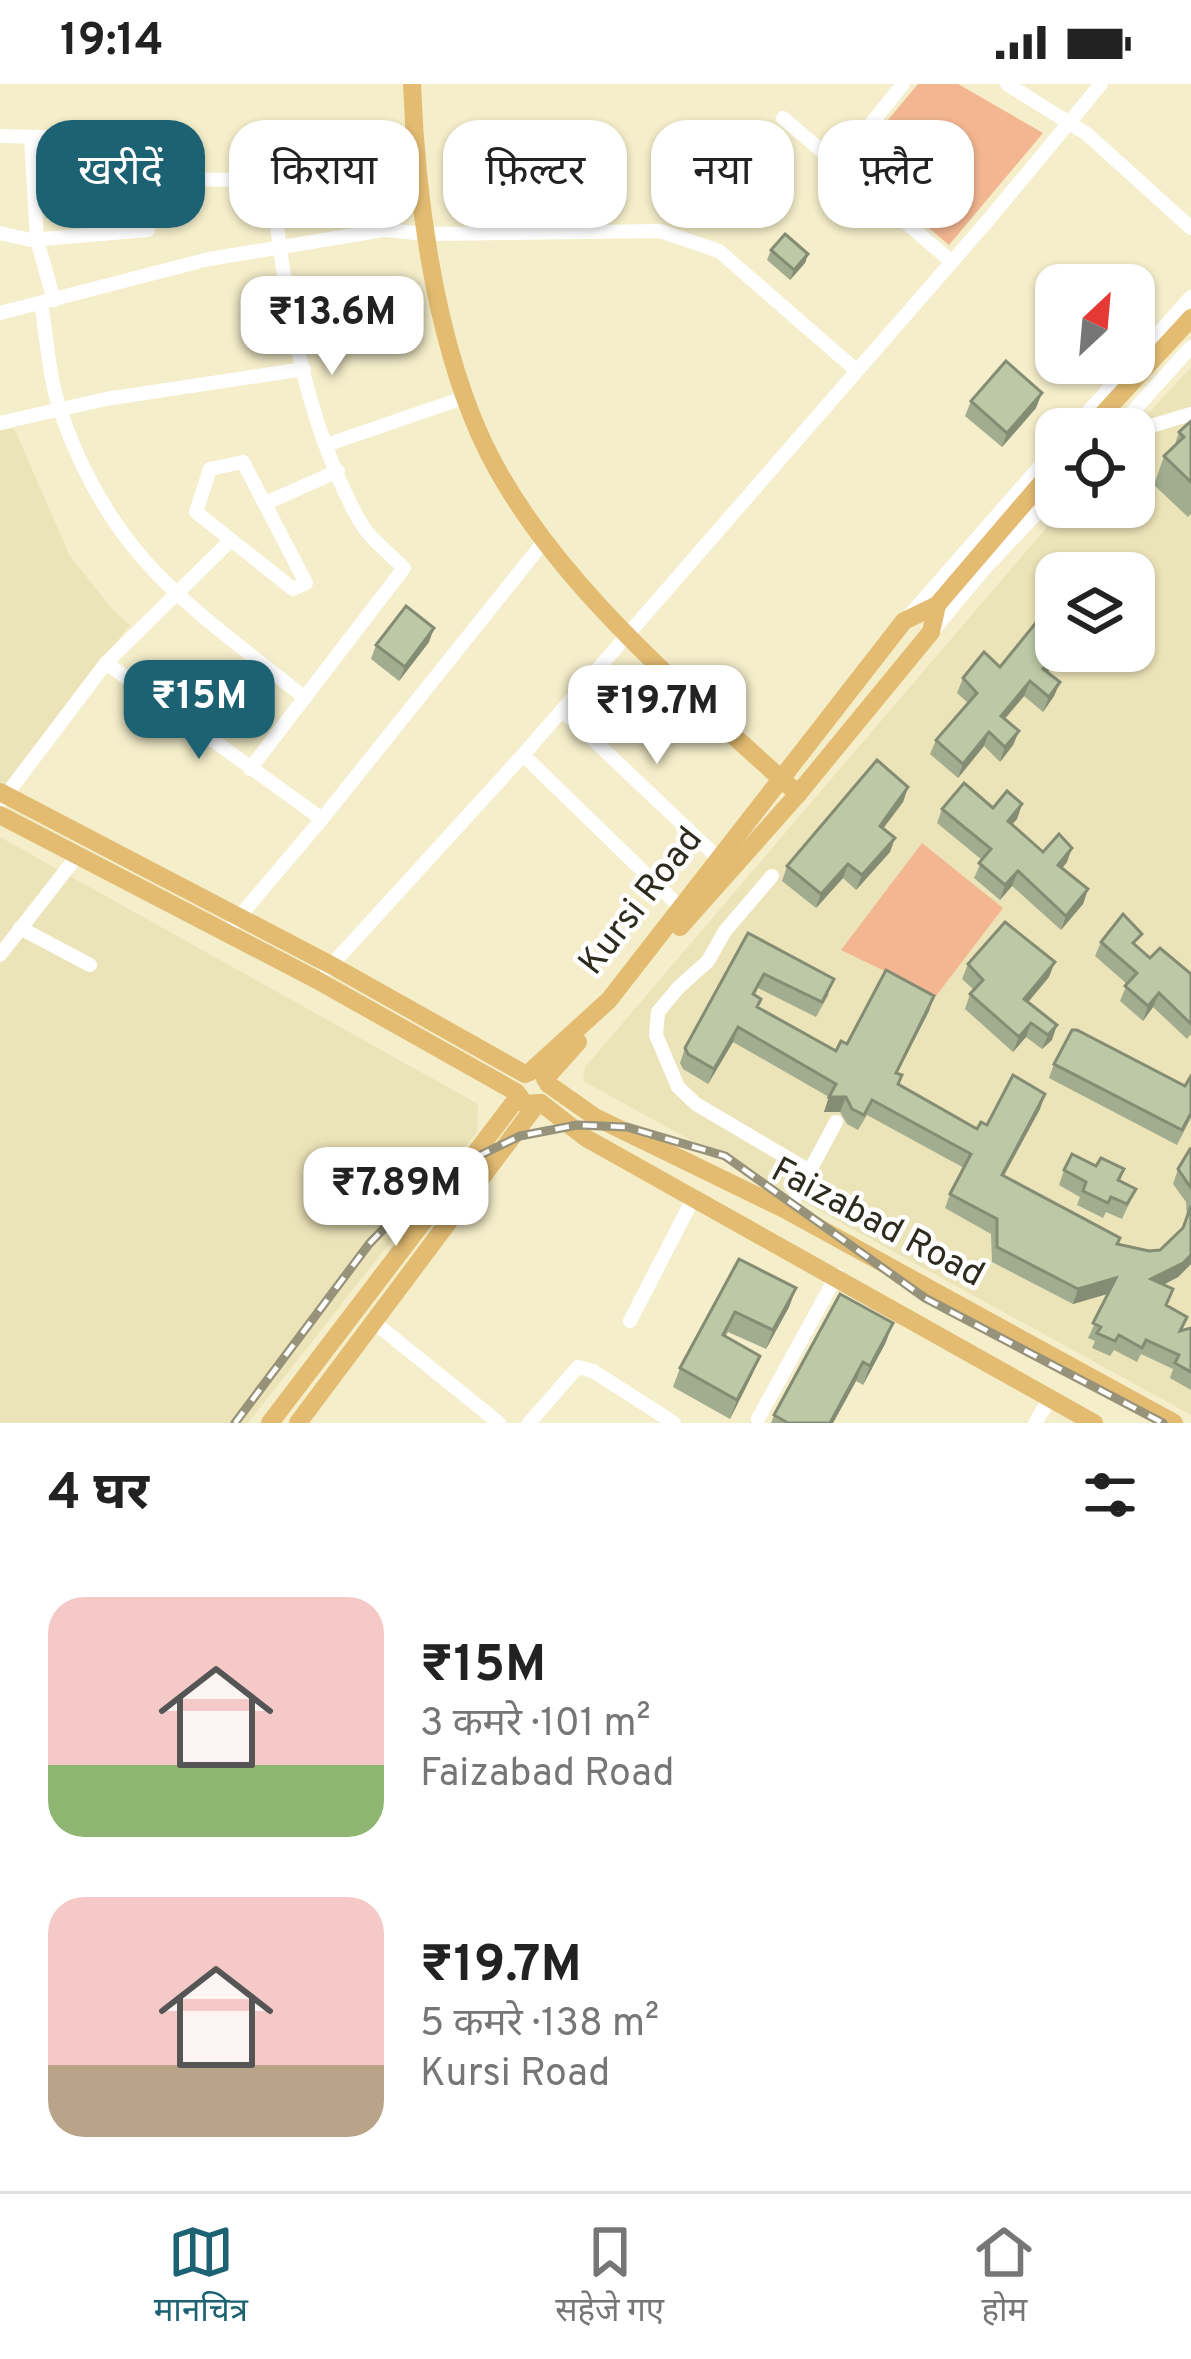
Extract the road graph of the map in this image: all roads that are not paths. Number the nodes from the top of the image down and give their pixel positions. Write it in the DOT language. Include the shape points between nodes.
graph roads {
  1 [pos="412,84"];
  2 [pos="903,84"];
  3 [pos="1006,84"];
  4 [pos="1101,84"];
  5 [pos="783,118"];
  6 [pos="874,120"];
  7 [pos="1070,122"];
  8 [pos="0,136"];
  9 [pos="31,138"];
  10 [pos="36,138"];
  11 [pos="818,148"];
  12 [pos="205,179"];
  13 [pos="912,228"];
  14 [pos="1191,228"];
  15 [pos="148,230"];
  16 [pos="0,233"];
  17 [pos="427,234"];
  18 [pos="38,240"];
  19 [pos="278,245"];
  20 [pos="952,262"];
  21 [pos="1191,297"];
  22 [pos="47,302"];
  23 [pos="0,313"];
  24 [pos="1191,318"];
  25 [pos="1155,337"];
  26 [pos="1191,347"];
  27 [pos="304,369"];
  28 [pos="857,371"];
  29 [pos="1113,384"];
  30 [pos="466,397"];
  31 [pos="1092,408"];
  32 [pos="1108,408"];
  33 [pos="1136,408"];
  34 [pos="59,410"];
  35 [pos="1191,414"];
  36 [pos="0,423"];
  37 [pos="1155,425"];
  38 [pos="326,445"];
  39 [pos="338,471"];
  40 [pos="1035,472"];
  41 [pos="1035,491"];
  42 [pos="266,503"];
  43 [pos="1035,515"];
  44 [pos="546,539"];
  45 [pos="231,540"];
  46 [pos="176,597"];
  47 [pos="937,604"];
  48 [pos="904,621"];
  49 [pos="931,632"];
  50 [pos="626,634"];
  51 [pos="106,662"];
  52 [pos="305,698"];
  53 [pos="562,710"];
  54 [pos="523,755"];
  55 [pos="250,769"];
  56 [pos="782,779"];
  57 [pos="798,794"];
  58 [pos="1,796"];
  59 [pos="0,815"];
  60 [pos="322,819"];
  61 [pos="77,856"];
  62 [pos="719,860"];
  63 [pos="772,876"];
  64 [pos="681,908"];
  65 [pos="232,925"];
  66 [pos="20,928"];
  67 [pos="0,955"];
  68 [pos="91,965"];
  69 [pos="324,973"];
  70 [pos="532,1088"];
  71 [pos="836,1122"];
  72 [pos="808,1171"];
  73 [pos="694,1197"];
  74 [pos="788,1211"];
  75 [pos="837,1276"];
  76 [pos="630,1321"];
  77 [pos="374,1323"];
  78 [pos="1049,1400"];
  79 [pos="758,1419"];
  80 [pos="270,1423"];
  81 [pos="298,1423"];
  82 [pos="499,1423"];
  83 [pos="529,1423"];
  84 [pos="674,1423"];
  85 [pos="1035,1423"];
  86 [pos="1094,1423"];
  87 [pos="1174,1423"];
  1 -- 17 [label="main road"];
  2 -- 6 [label="street"];
  3 -- 7 [label="street"];
  4 -- 7 [label="street"];
  5 -- 11 [label="street"];
  7 -- 14 [label="street"];
  7 -- 20 [label="street"];
  8 -- 9 [label="street"];
  9 -- 10 [label="street"];
  9 -- 18 [label="street"];
  12 -- 19 [label="street" via="272,186"];
  13 -- 20 [label="street"];
  15 -- 18 [label="street"];
  16 -- 18 [label="street"];
  17 -- 19 [label="street" via="384,230"];
  17 -- 28 [label="street" via="685,237 719,251"];
  17 -- 30 [label="main road"];
  18 -- 22 [label="street"];
  19 -- 22 [label="street"];
  19 -- 27 [label="street"];
  20 -- 28 [label="street"];
  21 -- 25 [label="street"];
  22 -- 23 [label="street"];
  22 -- 34 [label="street"];
  24 -- 32 [label="main road"];
  26 -- 33 [label="street"];
  27 -- 34 [label="street"];
  27 -- 38 [label="street"];
  28 -- 50 [label="street"];
  29 -- 31 [label="street"];
  30 -- 38 [label="street"];
  30 -- 44 [label="main road" via="506,485"];
  34 -- 36 [label="street"];
  34 -- 46 [label="street" via="95,495"];
  35 -- 37 [label="street"];
  38 -- 39 [label="street"];
  39 -- 42 [label="street"];
  39 -- 52 [label="street" via="361,525 404,568"];
  40 -- 48 [label="street"];
  41 -- 47 [label="main road, Kursi Road"];
  42 -- 45 [label="street" via="243,462 210,469 196,512"];
  42 -- 45 [label="street" via="306,583 293,589"];
  43 -- 49 [label="street"];
  44 -- 50 [label="main road"];
  44 -- 60 [label="street"];
  45 -- 46 [label="street"];
  46 -- 51 [label="street"];
  46 -- 52 [label="street"];
  47 -- 48 [label="main road, Kursi Road"];
  47 -- 49 [label="main road, Kursi Road"];
  48 -- 56 [label="main road, Kursi Road"];
  49 -- 57 [label="main road, Kursi Road"];
  50 -- 53 [label="street"];
  50 -- 56 [label="main road"];
  51 -- 55 [label="street"];
  51 -- 58 [label="street"];
  52 -- 55 [label="street"];
  53 -- 54 [label="street"];
  53 -- 62 [label="street"];
  54 -- 64 [label="street"];
  54 -- 69 [label="street"];
  55 -- 60 [label="street"];
  56 -- 57 [label="main road"];
  56 -- 62 [label="main road, Kursi Road"];
  57 -- 70 [label="main road, Kursi Road"];
  58 -- 65 [label="main road, Faizabad Road"];
  59 -- 61 [label="main road, Faizabad Road"];
  60 -- 65 [label="street"];
  61 -- 65 [label="main road, Faizabad Road"];
  61 -- 66 [label="street"];
  62 -- 64 [label="main road, Kursi Road"];
  63 -- 72 [label="street" via="658,1012 656,1036 678,1087 697,1104"];
  64 -- 70 [label="main road, Kursi Road"];
  65 -- 69 [label="main road, Faizabad Road"];
  66 -- 67 [label="street"];
  66 -- 68 [label="street"];
  69 -- 70 [label="main road, Faizabad Road"];
  70 -- 73 [label="main road, Faizabad Road" via="586,1138"];
  70 -- 74 [label="main road, Faizabad Road"];
  70 -- 77 [label="main road"];
  70 -- 80 [label="main road"];
  71 -- 72 [label="street"];
  72 -- 74 [label="street"];
  73 -- 75 [label="main road, Faizabad Road"];
  73 -- 76 [label="street"];
  74 -- 87 [label="main road, Faizabad Road"];
  75 -- 78 [label="main road, Faizabad Road"];
  75 -- 79 [label="street"];
  77 -- 81 [label="main road"];
  77 -- 82 [label="street"];
  78 -- 85 [label="street"];
  78 -- 86 [label="main road, Faizabad Road"];
  83 -- 84 [label="street" via="578,1367"];
}
